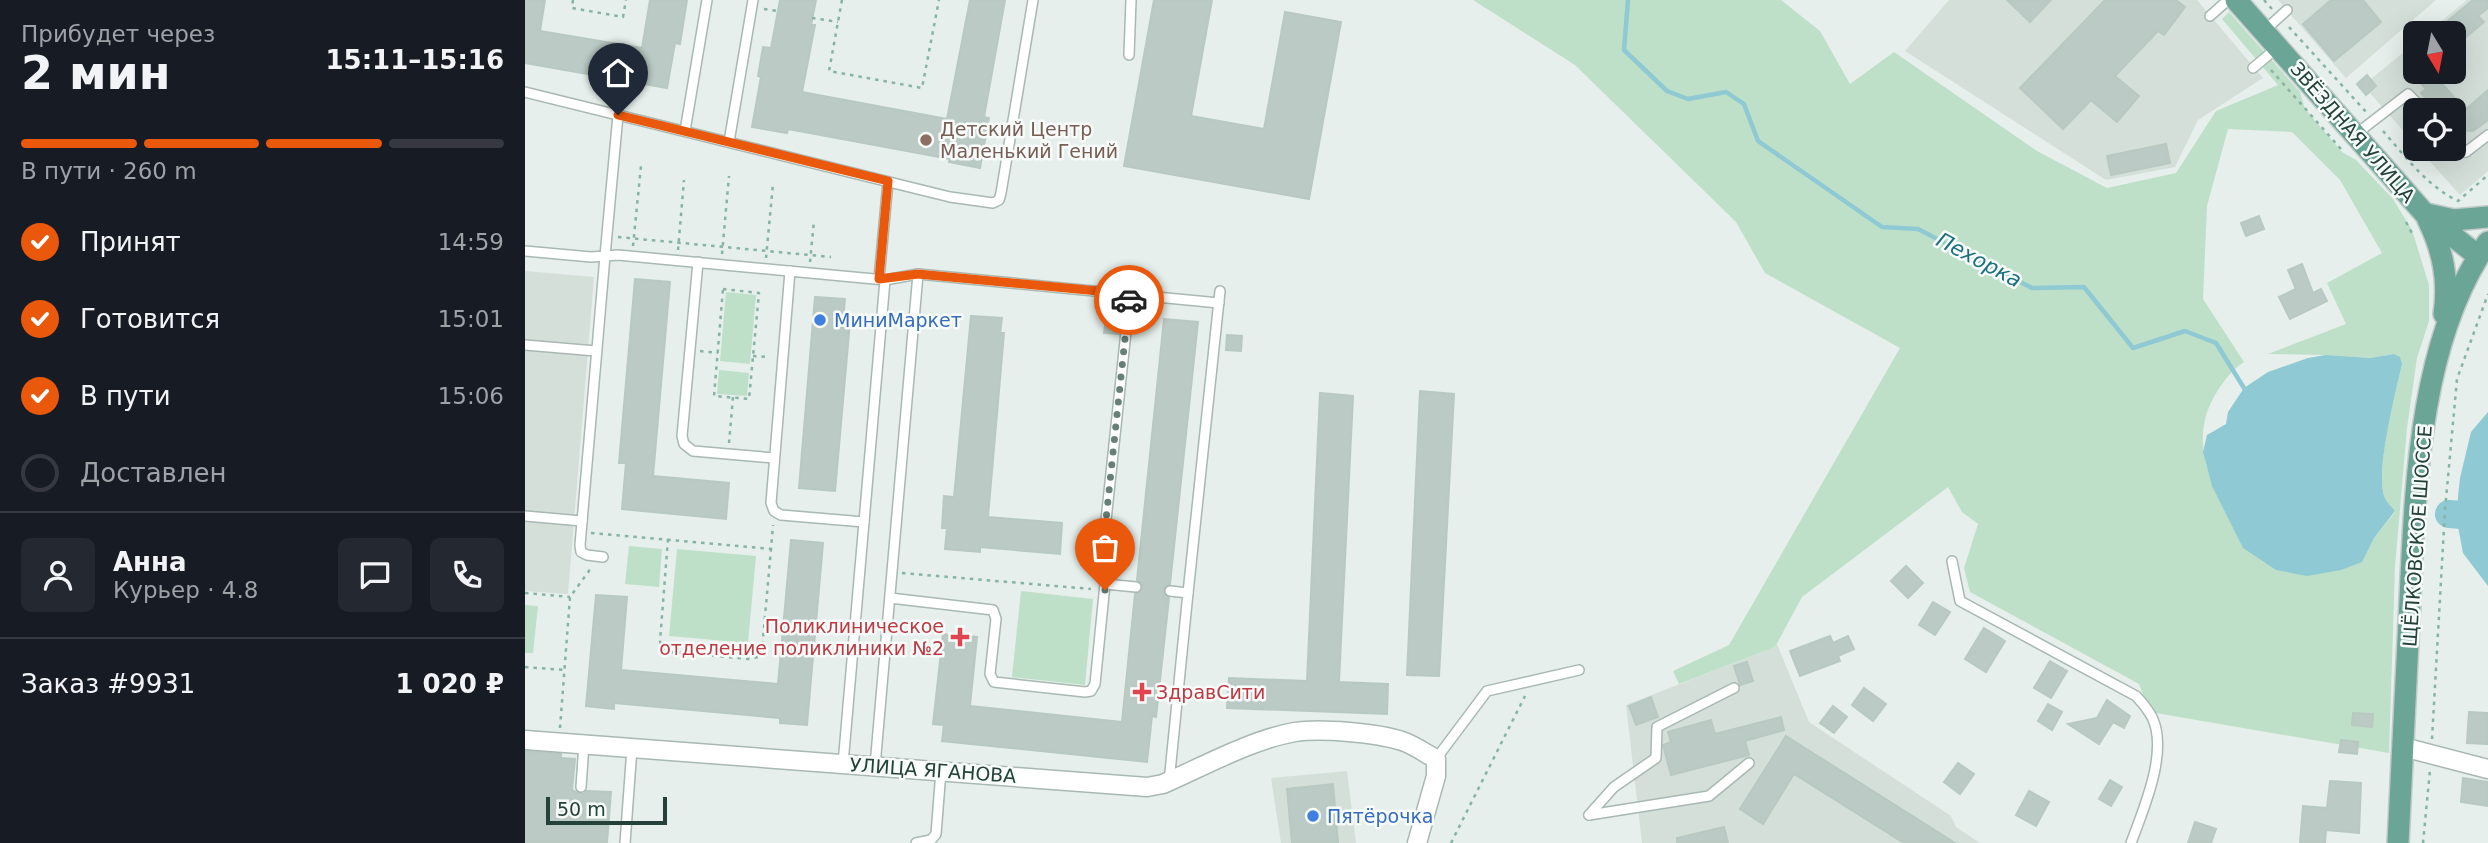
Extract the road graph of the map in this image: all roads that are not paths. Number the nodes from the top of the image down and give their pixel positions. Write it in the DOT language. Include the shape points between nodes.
graph roads {
  1 [pos="707,0"];
  2 [pos="753,0"];
  3 [pos="1033,0"];
  4 [pos="1131,0"];
  5 [pos="2228,0"];
  6 [pos="2236,0"];
  7 [pos="2210,16"];
  8 [pos="2278,47"];
  9 [pos="1129,55"];
  10 [pos="2253,68"];
  11 [pos="525,92"];
  12 [pos="2412,98"];
  13 [pos="618,115"];
  14 [pos="685,131"];
  15 [pos="2488,135"];
  16 [pos="2348,141"];
  17 [pos="729,142"];
  18 [pos="2466,152"];
  19 [pos="888,181"];
  20 [pos="2425,214"];
  21 [pos="2488,217"];
  22 [pos="2483,249"];
  23 [pos="525,251"];
  24 [pos="605,256"];
  25 [pos="698,262"];
  26 [pos="790,271"];
  27 [pos="918,274"];
  28 [pos="882,280"];
  29 [pos="1220,291"];
  30 [pos="1130,294"];
  31 [pos="1219,303"];
  32 [pos="2441,344"];
  33 [pos="525,345"];
  34 [pos="596,351"];
  35 [pos="774,458"];
  36 [pos="525,516"];
  37 [pos="582,521"];
  38 [pos="864,522"];
  39 [pos="603,557"];
  40 [pos="1952,561"];
  41 [pos="1105,587"];
  42 [pos="1136,587"];
  43 [pos="1170,591"];
  44 [pos="1188,593"];
  45 [pos="890,598"];
  46 [pos="1580,670"];
  47 [pos="1734,688"];
  48 [pos="525,740"];
  49 [pos="584,744"];
  50 [pos="2403,747"];
  51 [pos="632,748"];
  52 [pos="1436,759"];
  53 [pos="1749,763"];
  54 [pos="843,764"];
  55 [pos="875,766"];
  56 [pos="2488,769"];
  57 [pos="941,771"];
  58 [pos="1169,782"];
  59 [pos="581,787"];
  60 [pos="625,843"];
  61 [pos="916,843"];
  62 [pos="1417,843"];
  63 [pos="2131,843"];
  64 [pos="2398,843"];
  1 -- 14 [label="lane"];
  2 -- 17 [label="lane"];
  3 -- 19 [label="lane" via="999,200 984,203"];
  4 -- 9 [label="lane"];
  5 -- 7 [label="lane"];
  6 -- 8 [label="main road, ЗВЁЗДНАЯ УЛИЦА" via="2277,19"];
  8 -- 10 [label="lane"];
  8 -- 16 [label="main road, ЗВЁЗДНАЯ УЛИЦА"];
  11 -- 13 [label="lane"];
  12 -- 16 [label="lane" via="2408,94"];
  13 -- 14 [label="lane"];
  13 -- 24 [label="lane"];
  14 -- 17 [label="lane"];
  15 -- 18 [label="lane"];
  16 -- 20 [label="main road, ЗВЁЗДНАЯ УЛИЦА"];
  17 -- 19 [label="lane"];
  19 -- 28 [label="lane"];
  20 -- 21 [label="main road" via="2454,220"];
  20 -- 22 [label="main road, ЗВЁЗДНАЯ УЛИЦА"];
  20 -- 32 [label="main road" via="2438,240 2446,279"];
  22 -- 32 [label="main road, ЩЁЛКОВСКОЕ ШОССЕ" via="2461,289"];
  23 -- 24 [label="lane"];
  24 -- 25 [label="lane"];
  24 -- 34 [label="lane"];
  25 -- 26 [label="lane"];
  25 -- 35 [label="lane" via="684,444 693,450"];
  26 -- 28 [label="lane"];
  26 -- 35 [label="lane"];
  27 -- 28 [label="lane"];
  27 -- 30 [label="lane"];
  27 -- 45 [label="lane"];
  28 -- 38 [label="lane"];
  29 -- 31 [label="lane"];
  30 -- 31 [label="lane"];
  30 -- 41 [label="lane" via="1102,558"];
  31 -- 44 [label="lane"];
  32 -- 50 [label="main road, ЩЁЛКОВСКОЕ ШОССЕ" via="2425,420 2419,479"];
  33 -- 34 [label="lane"];
  34 -- 37 [label="lane"];
  35 -- 38 [label="lane" via="774,511"];
  36 -- 37 [label="lane"];
  37 -- 39 [label="lane" via="581,552"];
  38 -- 54 [label="lane"];
  40 -- 63 [label="lane" via="1960,601 2136,696 2153,719 2157,761"];
  41 -- 42 [label="lane"];
  41 -- 45 [label="lane" via="1095,684 1085,692 994,682 990,674 993,610"];
  43 -- 44 [label="lane"];
  44 -- 58 [label="lane"];
  45 -- 55 [label="lane"];
  46 -- 52 [label="lane" via="1487,691"];
  47 -- 53 [label="lane" via="1657,727 1656,758 1614,787 1589,816 1709,796"];
  48 -- 49 [label="street, УЛИЦА ЯГАНОВА" via="554,746"];
  49 -- 51 [label="street, УЛИЦА ЯГАНОВА"];
  49 -- 59 [label="lane"];
  50 -- 56 [label="street"];
  50 -- 64 [label="main road, ЩЁЛКОВСКОЕ ШОССЕ"];
  51 -- 54 [label="street, УЛИЦА ЯГАНОВА"];
  51 -- 60 [label="lane"];
  52 -- 58 [label="street, УЛИЦА ЯГАНОВА" via="1403,742 1315,730 1269,738"];
  52 -- 62 [label="street" via="1436,776"];
  54 -- 55 [label="street, УЛИЦА ЯГАНОВА"];
  55 -- 57 [label="street, УЛИЦА ЯГАНОВА"];
  57 -- 58 [label="street, УЛИЦА ЯГАНОВА" via="1147,787"];
  57 -- 61 [label="lane" via="936,834"];
}
